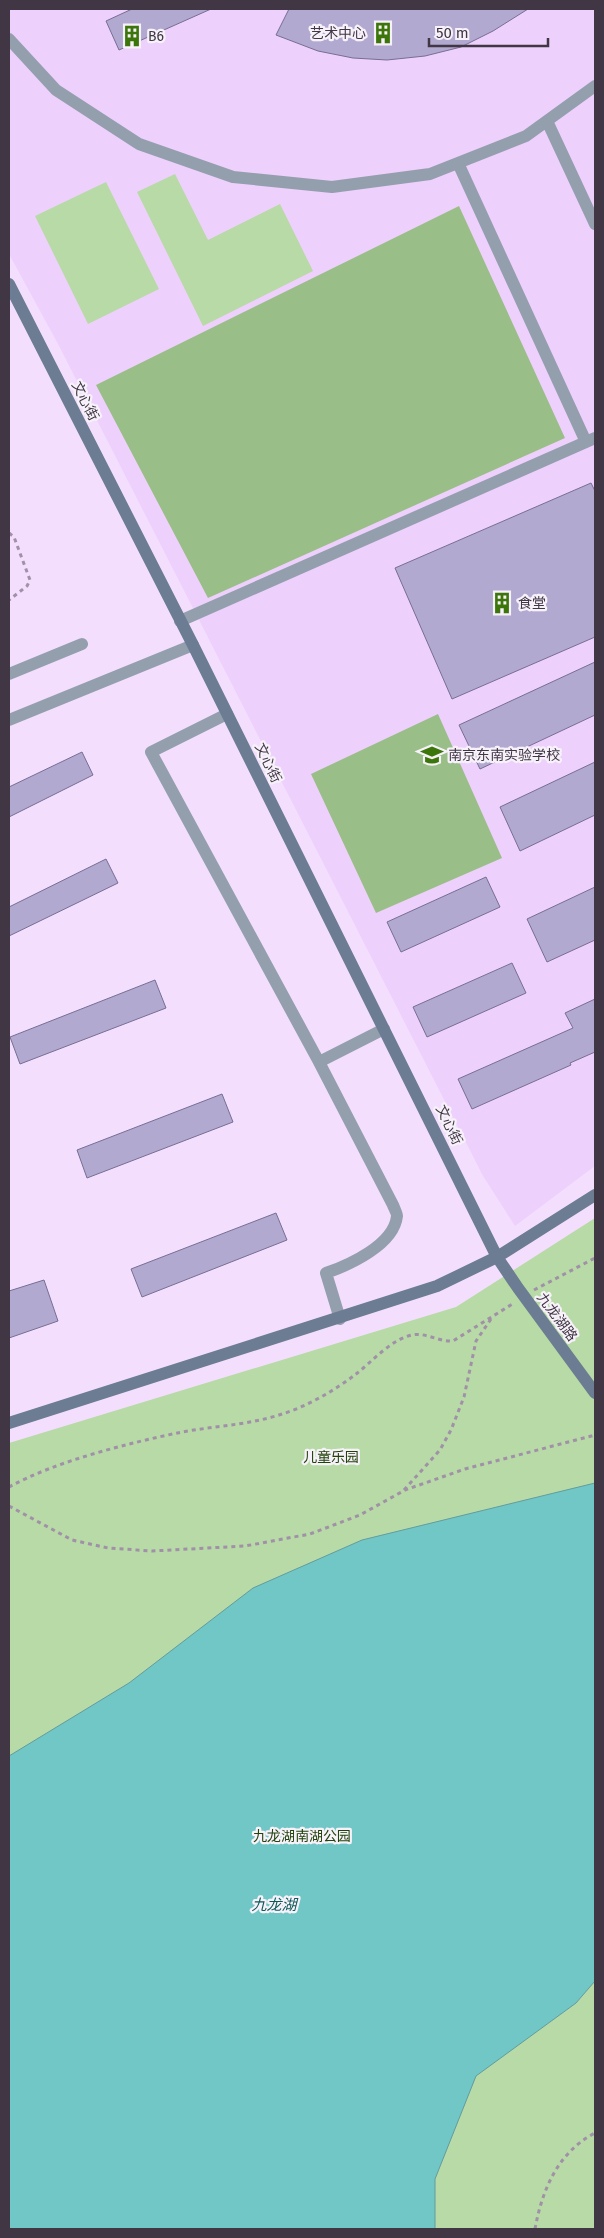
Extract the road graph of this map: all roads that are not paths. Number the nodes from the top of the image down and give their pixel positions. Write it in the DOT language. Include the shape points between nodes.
graph roads {
  1 [pos="9,40"];
  2 [pos="595,86"];
  3 [pos="547,121"];
  4 [pos="458,163"];
  5 [pos="595,224"];
  6 [pos="9,284"];
  7 [pos="591,440"];
  8 [pos="180,621"];
  9 [pos="82,644"];
  10 [pos="193,645"];
  11 [pos="9,674"];
  12 [pos="227,714"];
  13 [pos="9,720"];
  14 [pos="384,1029"];
  15 [pos="319,1062"];
  16 [pos="595,1194"];
  17 [pos="497,1257"];
  18 [pos="340,1318"];
  19 [pos="595,1393"];
  20 [pos="9,1423"];
  1 -- 4 [label="street" via="56,90 139,144 233,177 332,187 430,174"];
  2 -- 3 [label="street"];
  3 -- 4 [label="street" via="526,136"];
  3 -- 5 [label="street"];
  4 -- 7 [label="street"];
  6 -- 8 [label="street, 文心街"];
  7 -- 8 [label="street"];
  8 -- 10 [label="street, 文心街"];
  9 -- 11 [label="street"];
  10 -- 12 [label="street, 文心街"];
  10 -- 13 [label="street"];
  12 -- 14 [label="street, 文心街"];
  12 -- 15 [label="street" via="151,752"];
  14 -- 15 [label="street"];
  14 -- 17 [label="street, 文心街"];
  15 -- 18 [label="street" via="397,1216 389,1236 372,1251 326,1273"];
  16 -- 17 [label="street"];
  17 -- 18 [label="street" via="436,1286"];
  17 -- 19 [label="street, 九龙湖路"];
  18 -- 20 [label="street"];
}
